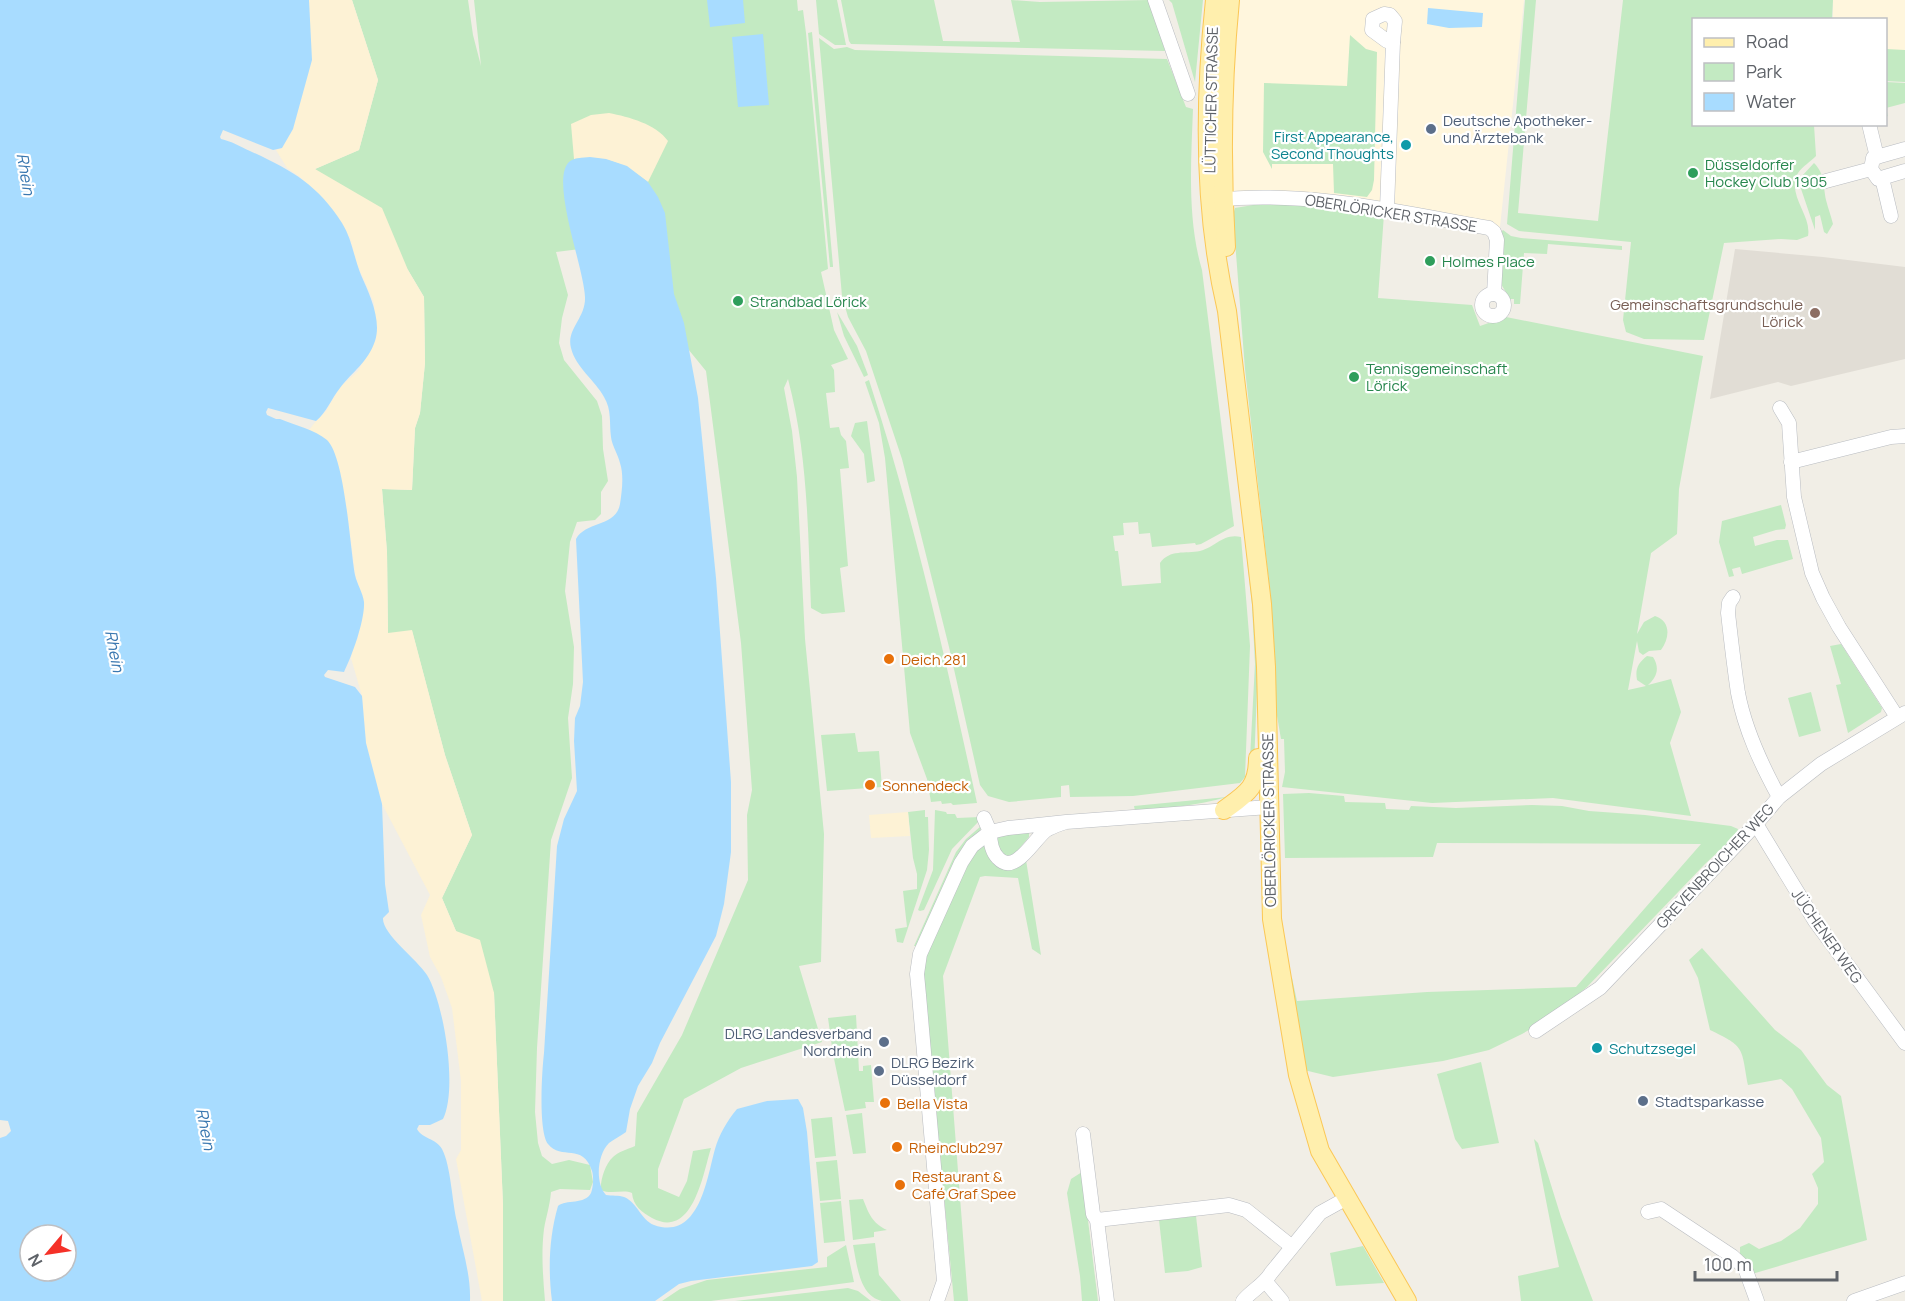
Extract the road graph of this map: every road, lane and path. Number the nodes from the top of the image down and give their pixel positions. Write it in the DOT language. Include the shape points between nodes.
graph roads {
  1 [pos="1155,0"];
  2 [pos="1215,0"];
  3 [pos="1230,0"];
  4 [pos="1394,42"];
  5 [pos="1188,94"];
  6 [pos="1869,126"];
  7 [pos="1905,149"];
  8 [pos="1876,168"];
  9 [pos="1905,171"];
  10 [pos="1826,181"];
  11 [pos="1217,200"];
  12 [pos="1387,209"];
  13 [pos="1891,216"];
  14 [pos="1494,294"];
  15 [pos="1780,408"];
  16 [pos="1905,436"];
  17 [pos="1791,462"];
  18 [pos="1733,597"];
  19 [pos="1267,711"];
  20 [pos="1901,715"];
  21 [pos="1779,797"];
  22 [pos="1269,807"];
  23 [pos="1224,810"];
  24 [pos="984,818"];
  25 [pos="1066,822"];
  26 [pos="1756,825"];
  27 [pos="990,832"];
  28 [pos="1536,1031"];
  29 [pos="1905,1043"];
  30 [pos="1083,1134"];
  31 [pos="1347,1198"];
  32 [pos="1648,1212"];
  33 [pos="1097,1220"];
  34 [pos="1292,1246"];
  35 [pos="1266,1282"];
  36 [pos="1905,1283"];
  37 [pos="937,1301"];
  38 [pos="1107,1301"];
  39 [pos="1243,1301"];
  40 [pos="1282,1301"];
  41 [pos="1407,1301"];
  42 [pos="1757,1301"];
  43 [pos="1854,1301"];
  1 -- 5 [label="street"];
  2 -- 11 [label="main road, LÜTTICHER STRASSE" via="1208,147"];
  3 -- 11 [label="main road, LÜTTICHER STRASSE"];
  4 -- 12 [label="street"];
  6 -- 8 [label="street"];
  7 -- 8 [label="street"];
  8 -- 9 [label="street"];
  8 -- 10 [label="street"];
  8 -- 13 [label="street"];
  11 -- 12 [label="street, OBERLÖRICKER STRASSE" via="1315,199"];
  11 -- 19 [label="main road, OBERLÖRICKER STRASSE" via="1218,272 1227,311 1262,604"];
  12 -- 14 [label="street, OBERLÖRICKER STRASSE" via="1491,229 1497,240"];
  15 -- 17 [label="street" via="1789,423"];
  16 -- 17 [label="street"];
  17 -- 20 [label="street" via="1794,497 1812,573 1839,627"];
  18 -- 21 [label="street" via="1728,614 1739,694 1756,749"];
  19 -- 22 [label="main road, OBERLÖRICKER STRASSE"];
  19 -- 23 [label="main road" via="1259,723 1257,778 1244,796"];
  20 -- 21 [label="street, GREVENBROICHER WEG" via="1827,760"];
  21 -- 26 [label="street, GREVENBROICHER WEG"];
  22 -- 23 [label="street"];
  22 -- 31 [label="main road, OBERLÖRICKER STRASSE" via="1272,919 1298,1075 1320,1151"];
  23 -- 25 [label="street"];
  24 -- 27 [label="street"];
  25 -- 27 [label="street"];
  25 -- 27 [label="street" via="1048,829 1026,854 1007,863 993,853"];
  26 -- 28 [label="street, GREVENBROICHER WEG" via="1600,988"];
  26 -- 29 [label="street, JÜCHENER WEG" via="1815,921"];
  27 -- 37 [label="street" via="972,846 961,862 918,960 944,1281"];
  30 -- 33 [label="street"];
  31 -- 34 [label="street" via="1320,1213"];
  31 -- 41 [label="main road, OBERLÖRICKER STRASSE"];
  32 -- 42 [label="street" via="1661,1209 1732,1256 1745,1268"];
  33 -- 34 [label="street" via="1229,1205 1246,1210"];
  33 -- 38 [label="street"];
  34 -- 35 [label="street"];
  35 -- 39 [label="street"];
  35 -- 40 [label="street"];
  36 -- 43 [label="street"];
}
